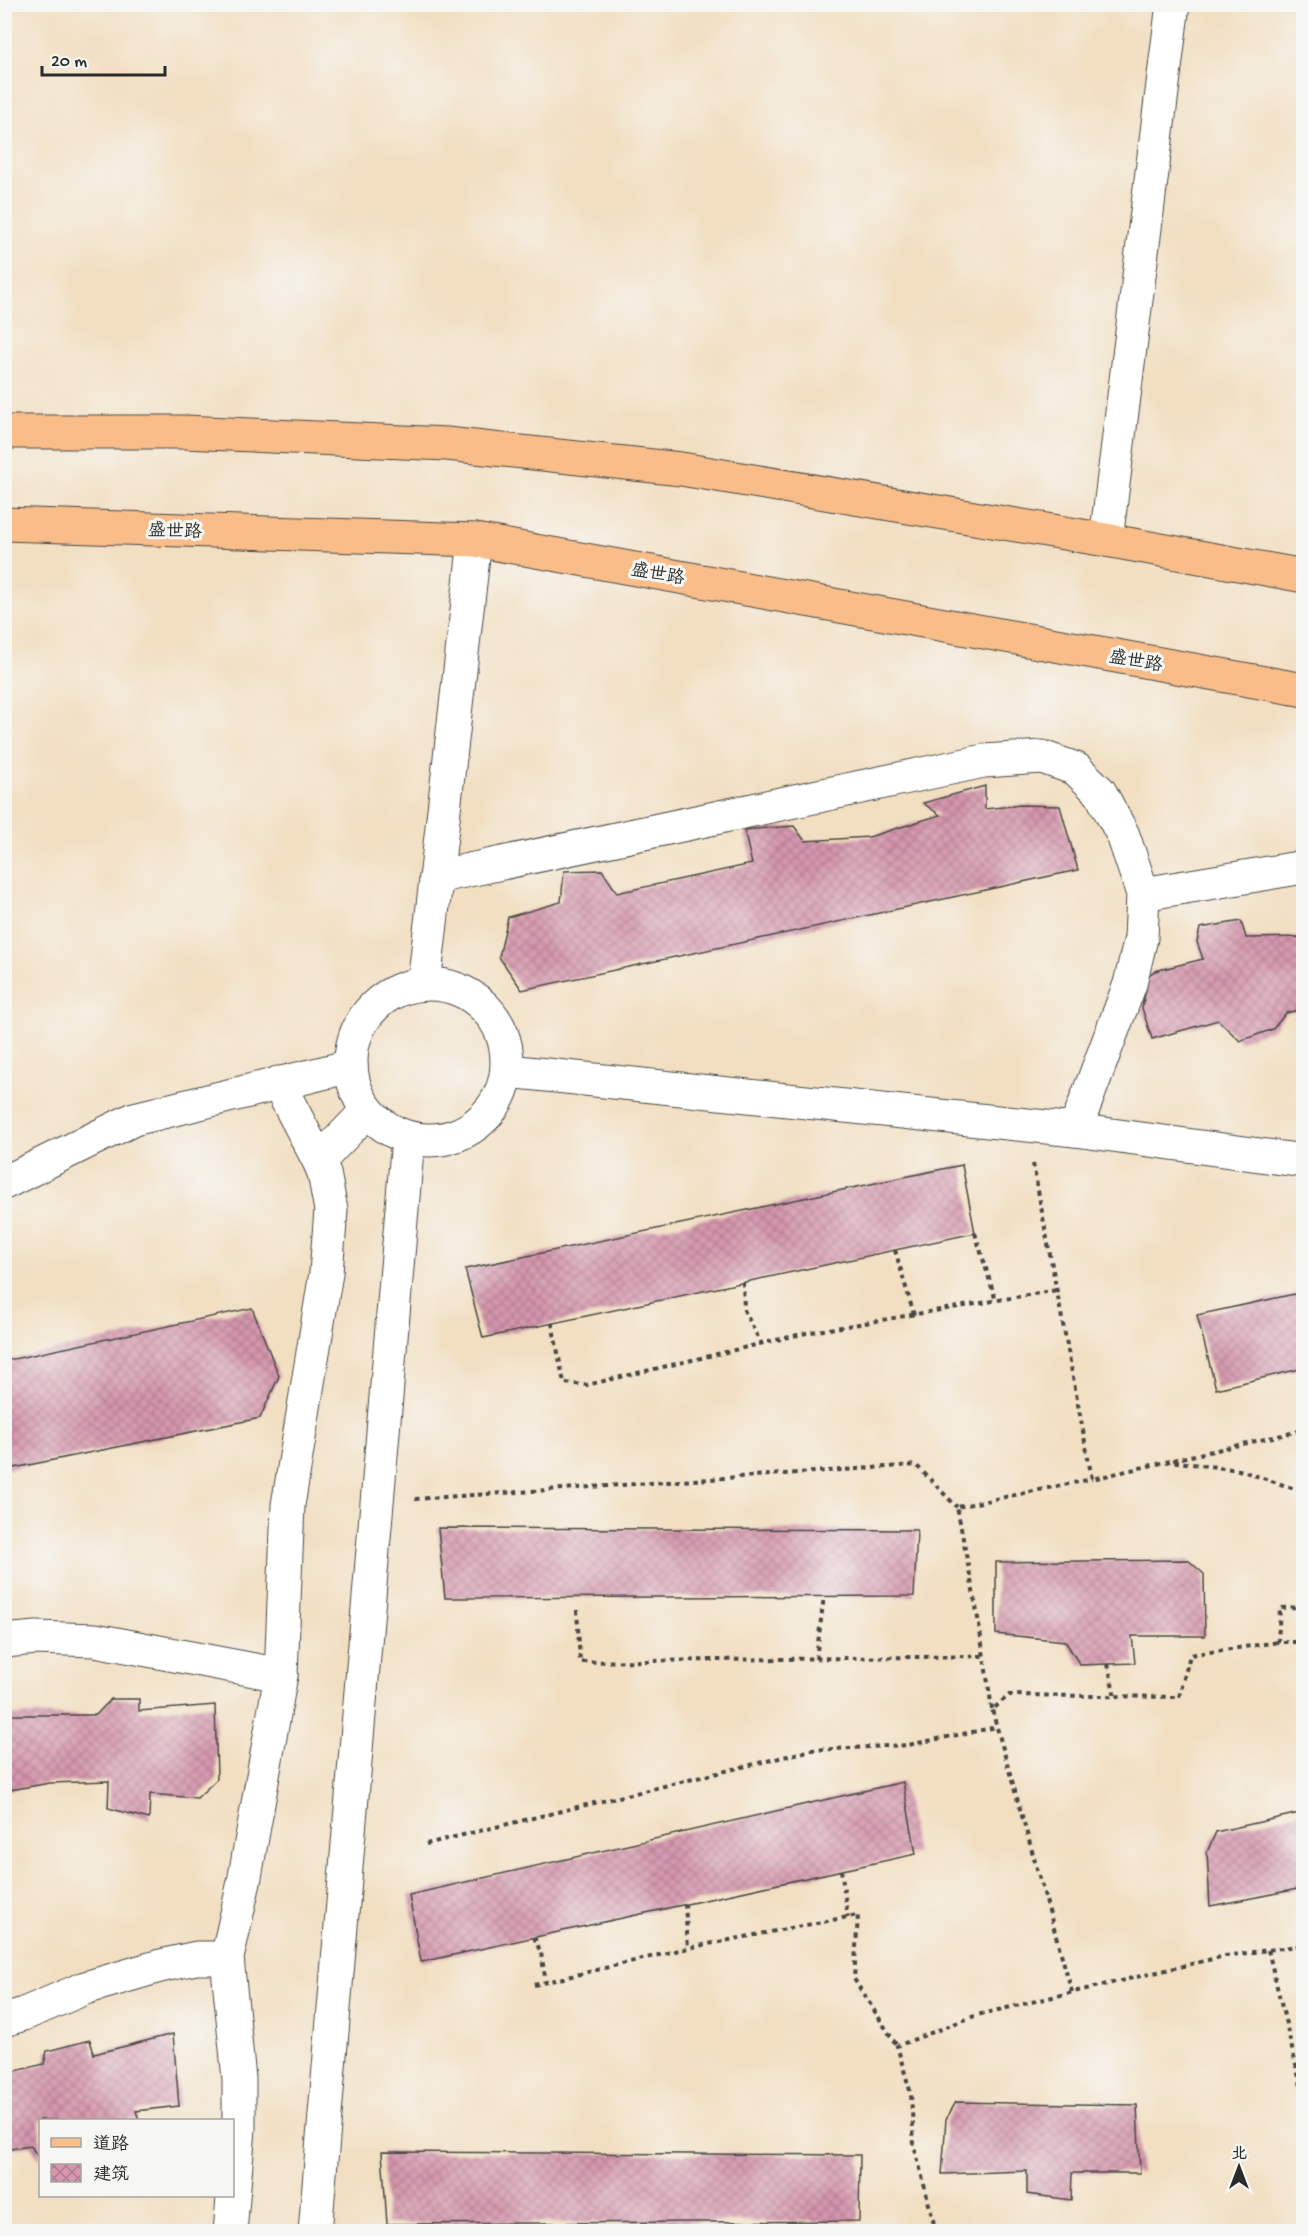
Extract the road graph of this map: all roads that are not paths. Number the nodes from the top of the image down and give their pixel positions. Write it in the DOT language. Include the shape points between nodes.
graph roads {
  1 [pos="1173,4"];
  2 [pos="4,432"];
  3 [pos="4,524"];
  4 [pos="475,540"];
  5 [pos="1106,540"];
  6 [pos="1304,576"];
  7 [pos="1304,690"];
  8 [pos="1304,867"];
  9 [pos="436,877"];
  10 [pos="1143,894"];
  11 [pos="424,984"];
  12 [pos="351,1066"];
  13 [pos="508,1071"];
  14 [pos="278,1083"];
  15 [pos="367,1111"];
  16 [pos="1075,1130"];
  17 [pos="408,1138"];
  18 [pos="319,1161"];
  19 [pos="1304,1161"];
  20 [pos="4,1183"];
  21 [pos="4,1641"];
  22 [pos="281,1675"];
  23 [pos="227,1958"];
  24 [pos="4,2020"];
  25 [pos="234,2186"];
  26 [pos="233,2197"];
  27 [pos="230,2232"];
  28 [pos="315,2232"];
  1 -- 5 [label="street"];
  2 -- 5 [label="main road" via="184,432 447,444 681,469"];
  3 -- 4 [label="main road, 盛世路"];
  4 -- 7 [label="main road, 盛世路"];
  4 -- 9 [label="street"];
  5 -- 6 [label="main road"];
  8 -- 10 [label="street"];
  9 -- 10 [label="street" via="984,761 1042,757 1076,769 1100,792 1123,835"];
  9 -- 11 [label="street"];
  10 -- 16 [label="street" via="1141,938 1130,984"];
  11 -- 12 [label="street" via="400,989 379,1001 356,1035"];
  11 -- 13 [label="street" via="451,986 476,999 495,1018 506,1043"];
  12 -- 14 [label="street"];
  12 -- 15 [label="street" via="355,1090"];
  13 -- 16 [label="street"];
  13 -- 17 [label="street" via="500,1096 484,1119 462,1134 435,1140"];
  14 -- 18 [label="street"];
  14 -- 20 [label="street" via="134,1119"];
  15 -- 17 [label="street" via="386,1128"];
  15 -- 18 [label="street"];
  16 -- 19 [label="street"];
  17 -- 28 [label="street"];
  18 -- 22 [label="street" via="331,1210 327,1273 288,1505"];
  21 -- 22 [label="street" via="95,1640"];
  22 -- 23 [label="street"];
  23 -- 24 [label="street" via="196,1958 160,1966 85,1988"];
  23 -- 25 [label="street" via="239,2079"];
  26 -- 27 [label="street"];
}
